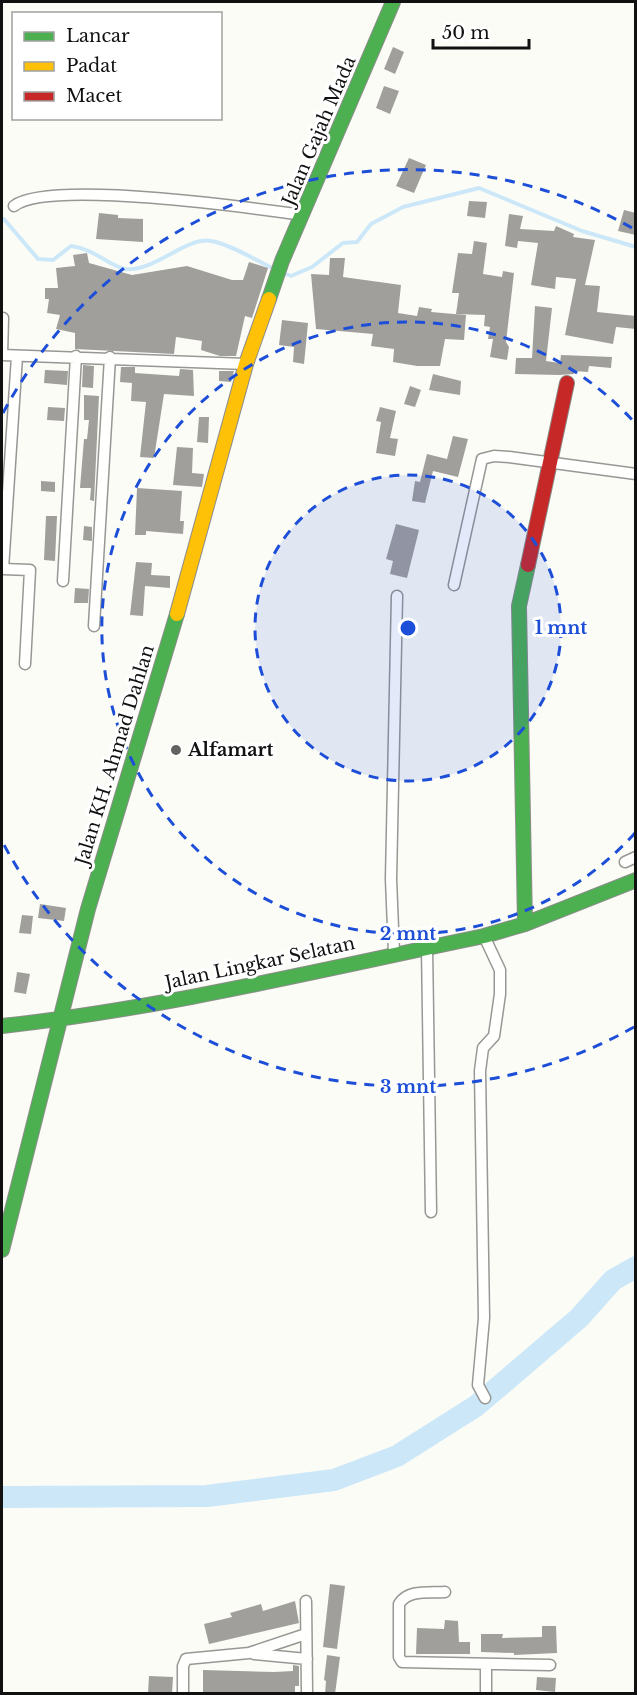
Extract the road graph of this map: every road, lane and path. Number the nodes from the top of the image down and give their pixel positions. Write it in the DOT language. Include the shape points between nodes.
graph roads {
  1 [pos="393,2"];
  2 [pos="14,206"];
  3 [pos="303,215"];
  4 [pos="280,268"];
  5 [pos="3,318"];
  6 [pos="2,355"];
  7 [pos="17,356"];
  8 [pos="76,357"];
  9 [pos="110,357"];
  10 [pos="246,364"];
  11 [pos="567,383"];
  12 [pos="549,462"];
  13 [pos="636,474"];
  14 [pos="63,581"];
  15 [pos="454,585"];
  16 [pos="397,597"];
  17 [pos="94,626"];
  18 [pos="25,664"];
  19 [pos="636,857"];
  20 [pos="625,862"];
  21 [pos="636,880"];
  22 [pos="525,924"];
  23 [pos="484,936"];
  24 [pos="427,947"];
  25 [pos="394,953"];
  26 [pos="59,1023"];
  27 [pos="2,1026"];
  28 [pos="431,1212"];
  29 [pos="2,1250"];
  30 [pos="485,1398"];
  31 [pos="445,1592"];
  32 [pos="306,1601"];
  33 [pos="306,1634"];
  34 [pos="249,1653"];
  35 [pos="307,1659"];
  36 [pos="486,1664"];
  37 [pos="550,1665"];
  38 [pos="183,1694"];
  39 [pos="307,1694"];
  40 [pos="486,1694"];
  1 -- 3 [label="street, Jalan Gajah Mada"];
  2 -- 3 [label="street" via="42,197 136,197"];
  3 -- 4 [label="street, Jalan Gajah Mada"];
  4 -- 10 [label="street, Jalan KH. Ahmad Dahlan"];
  5 -- 6 [label="street"];
  6 -- 7 [label="street"];
  7 -- 8 [label="street"];
  7 -- 18 [label="street" via="3,569 30,570"];
  8 -- 9 [label="street"];
  8 -- 14 [label="street"];
  9 -- 10 [label="street"];
  9 -- 17 [label="street"];
  10 -- 26 [label="street, Jalan KH. Ahmad Dahlan" via="170,639 88,909"];
  11 -- 12 [label="street"];
  12 -- 13 [label="street"];
  12 -- 15 [label="street" via="494,456 482,459"];
  12 -- 22 [label="street" via="519,606"];
  16 -- 25 [label="street" via="391,879"];
  19 -- 20 [label="street"];
  21 -- 22 [label="street, Jalan Lingkar Selatan"];
  22 -- 23 [label="street, Jalan Lingkar Selatan"];
  23 -- 24 [label="street, Jalan Lingkar Selatan"];
  23 -- 30 [label="street" via="500,970 494,1036 483,1048 480,1071 484,1318 478,1385"];
  24 -- 25 [label="street, Jalan Lingkar Selatan"];
  24 -- 28 [label="street"];
  25 -- 26 [label="street, Jalan Lingkar Selatan"];
  26 -- 27 [label="street, Jalan Lingkar Selatan"];
  26 -- 29 [label="street, Jalan KH. Ahmad Dahlan"];
  31 -- 36 [label="street" via="416,1593 402,1599 400,1660"];
  32 -- 33 [label="street"];
  33 -- 34 [label="street"];
  33 -- 35 [label="street"];
  34 -- 35 [label="street"];
  34 -- 38 [label="street" via="186,1659"];
  35 -- 39 [label="street"];
  36 -- 37 [label="street"];
  36 -- 40 [label="street"];
}
